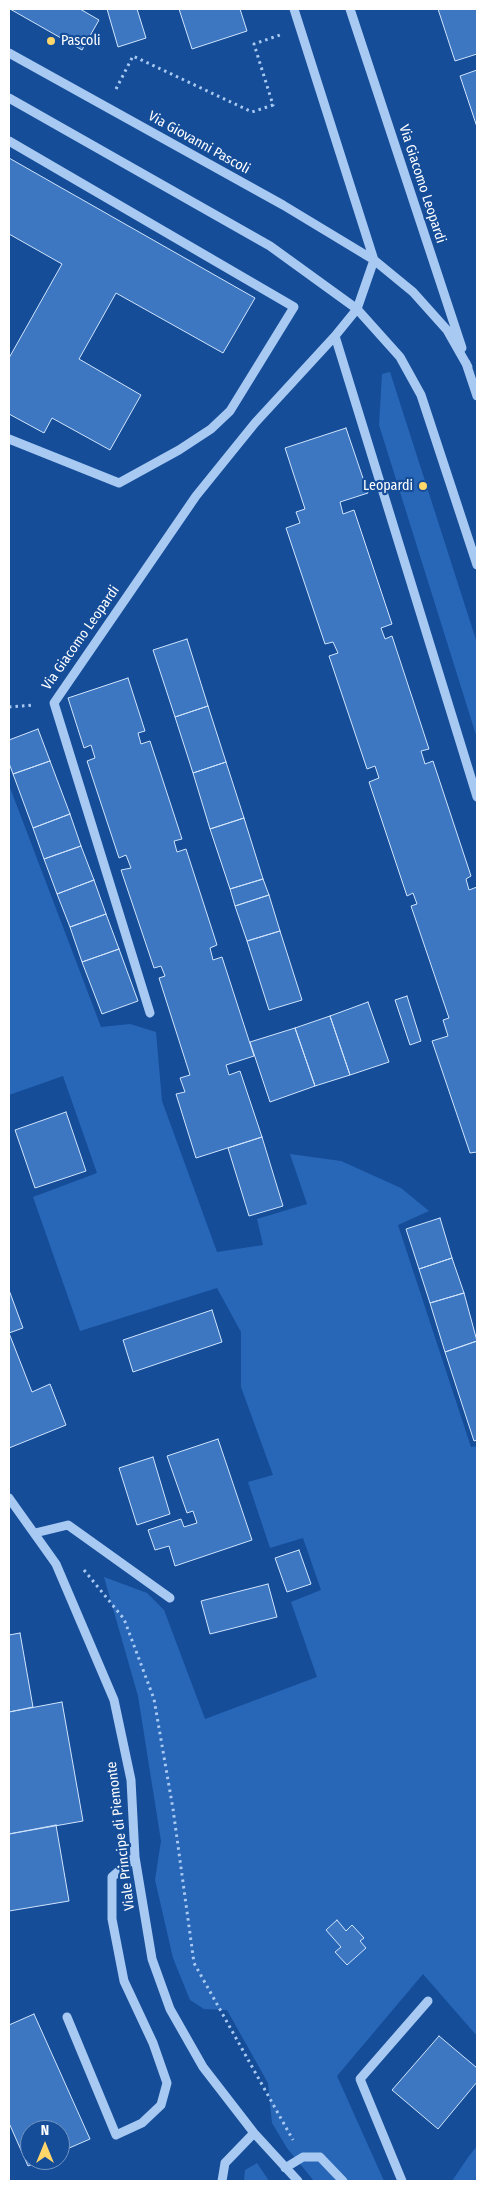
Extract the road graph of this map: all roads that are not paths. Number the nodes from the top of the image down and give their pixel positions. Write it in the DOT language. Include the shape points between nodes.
graph roads {
  1 [pos="294,9"];
  2 [pos="350,9"];
  3 [pos="9,52"];
  4 [pos="9,98"];
  5 [pos="9,141"];
  6 [pos="374,260"];
  7 [pos="357,308"];
  8 [pos="335,336"];
  9 [pos="472,367"];
  10 [pos="477,396"];
  11 [pos="9,439"];
  12 [pos="477,565"];
  13 [pos="477,798"];
  14 [pos="150,1013"];
  15 [pos="9,1498"];
  16 [pos="35,1533"];
  17 [pos="170,1598"];
  18 [pos="136,1857"];
  19 [pos="428,2001"];
  20 [pos="67,2017"];
  21 [pos="254,2133"];
  22 [pos="285,2168"];
  23 [pos="222,2181"];
  24 [pos="298,2181"];
  25 [pos="344,2181"];
  26 [pos="402,2181"];
  1 -- 6 [label="street"];
  2 -- 9 [label="street, Via Giacomo Leopardi"];
  3 -- 6 [label="street, Via Giovanni Pascoli" via="283,205"];
  4 -- 7 [label="street" via="270,246"];
  5 -- 11 [label="street" via="294,307 230,411 211,429 179,450 119,483"];
  6 -- 7 [label="street, Via Giacomo Leopardi"];
  6 -- 9 [label="street, Via Giacomo Leopardi" via="413,292 447,330"];
  7 -- 8 [label="street, Via Giacomo Leopardi"];
  7 -- 12 [label="street" via="400,357 421,395"];
  8 -- 13 [label="street"];
  8 -- 14 [label="street, Via Giacomo Leopardi" via="255,423 196,496 54,703"];
  9 -- 10 [label="street, Via Giacomo Leopardi"];
  15 -- 16 [label="street, Viale Principe di Piemonte"];
  16 -- 17 [label="street" via="68,1525"];
  16 -- 18 [label="street, Viale Principe di Piemonte" via="56,1564 114,1700 131,1780"];
  18 -- 20 [label="street" via="112,1877 112,1919 124,1981 153,2043 167,2083 161,2105 142,2123 116,2135"];
  18 -- 21 [label="street, Viale Principe di Piemonte" via="152,1959 170,2009 203,2067"];
  19 -- 26 [label="street" via="360,2079"];
  21 -- 22 [label="street, Viale Principe di Piemonte"];
  21 -- 23 [label="street" via="225,2163"];
  22 -- 24 [label="street, Viale Principe di Piemonte"];
  22 -- 25 [label="street" via="303,2157 320,2157"];
}
